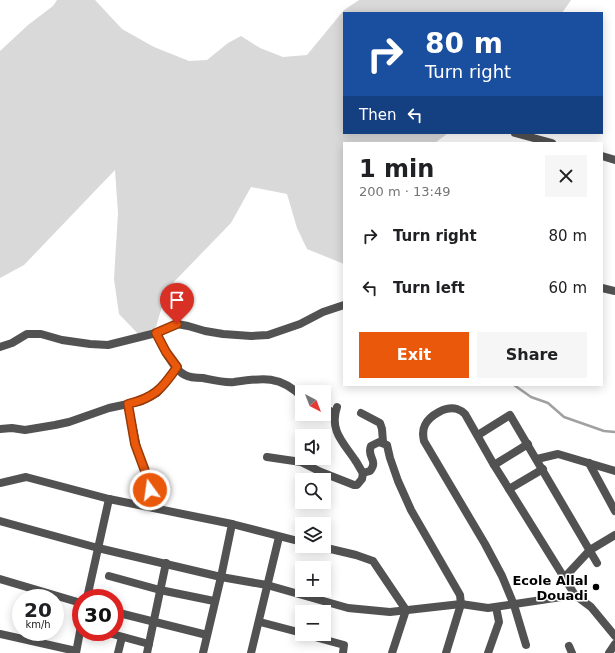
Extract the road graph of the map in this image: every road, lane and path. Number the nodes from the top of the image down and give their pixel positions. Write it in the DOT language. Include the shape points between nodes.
graph roads {
  1 [pos="519,134"];
  2 [pos="548,142"];
  3 [pos="603,156"];
  4 [pos="615,160"];
  5 [pos="603,288"];
  6 [pos="615,291"];
  7 [pos="343,305"];
  8 [pos="156,333"];
  9 [pos="0,347"];
  10 [pos="177,367"];
  11 [pos="295,390"];
  12 [pos="128,404"];
  13 [pos="331,409"];
  14 [pos="361,413"];
  15 [pos="0,429"];
  16 [pos="478,435"];
  17 [pos="383,442"];
  18 [pos="528,444"];
  19 [pos="267,457"];
  20 [pos="537,459"];
  21 [pos="589,463"];
  22 [pos="494,465"];
  23 [pos="543,469"];
  24 [pos="615,471"];
  25 [pos="363,473"];
  26 [pos="0,484"];
  27 [pos="509,489"];
  28 [pos="110,499"];
  29 [pos="145,506"];
  30 [pos="615,511"];
  31 [pos="0,521"];
  32 [pos="232,524"];
  33 [pos="615,535"];
  34 [pos="279,537"];
  35 [pos="295,540"];
  36 [pos="98,548"];
  37 [pos="331,549"];
  38 [pos="590,550"];
  39 [pos="166,563"];
  40 [pos="597,563"];
  41 [pos="109,576"];
  42 [pos="221,577"];
  43 [pos="564,578"];
  44 [pos="0,579"];
  45 [pos="267,585"];
  46 [pos="89,589"];
  47 [pos="160,590"];
  48 [pos="574,595"];
  49 [pos="72,600"];
  50 [pos="214,601"];
  51 [pos="461,604"];
  52 [pos="514,605"];
  53 [pos="496,607"];
  54 [pos="406,610"];
  55 [pos="124,614"];
  56 [pos="153,622"];
  57 [pos="260,622"];
  58 [pos="295,632"];
  59 [pos="0,634"];
  60 [pos="207,635"];
  61 [pos="615,636"];
  62 [pos="124,638"];
  63 [pos="78,641"];
  64 [pos="121,641"];
  65 [pos="329,641"];
  66 [pos="150,644"];
  67 [pos="615,644"];
  68 [pos="526,645"];
  69 [pos="76,652"];
  70 [pos="118,653"];
  71 [pos="148,653"];
  72 [pos="203,653"];
  73 [pos="252,653"];
  74 [pos="343,653"];
  75 [pos="392,653"];
  76 [pos="446,653"];
  77 [pos="488,653"];
  78 [pos="609,653"];
  1 -- 2 [label="street"];
  3 -- 4 [label="street"];
  5 -- 6 [label="street"];
  7 -- 8 [label="street" via="268,335 223,334 177,324"];
  8 -- 9 [label="street" via="108,345 27,334"];
  8 -- 10 [label="street"];
  10 -- 11 [label="street" via="185,375 227,382 274,380"];
  10 -- 12 [label="street" via="153,396"];
  12 -- 15 [label="street" via="54,425 25,430"];
  12 -- 29 [label="street" via="136,448 149,484 150,490"];
  13 -- 25 [label="street" via="336,410 334,422 337,434"];
  14 -- 17 [label="street" via="380,423"];
  16 -- 18 [label="street" via="510,415"];
  16 -- 22 [label="street"];
  16 -- 52 [label="street" via="466,414 450,408 428,420 423,434 424,441 485,544"];
  17 -- 25 [label="street" via="371,446 370,453 374,466 370,471"];
  17 -- 51 [label="street" via="388,445 398,481 411,510 460,595"];
  18 -- 20 [label="street"];
  18 -- 22 [label="street"];
  19 -- 25 [label="street" via="302,462 354,485 361,482"];
  20 -- 21 [label="street" via="558,454"];
  20 -- 23 [label="street"];
  21 -- 24 [label="street"];
  21 -- 30 [label="street"];
  22 -- 27 [label="street"];
  23 -- 27 [label="street"];
  23 -- 38 [label="street"];
  26 -- 28 [label="street" via="26,477"];
  27 -- 43 [label="street"];
  28 -- 29 [label="street"];
  28 -- 36 [label="street"];
  29 -- 32 [label="street"];
  31 -- 36 [label="street"];
  32 -- 34 [label="street"];
  32 -- 42 [label="street"];
  33 -- 38 [label="street"];
  34 -- 35 [label="street"];
  34 -- 45 [label="street"];
  36 -- 39 [label="street"];
  36 -- 46 [label="street"];
  37 -- 54 [label="street" via="373,561"];
  38 -- 40 [label="street"];
  38 -- 43 [label="street"];
  39 -- 42 [label="street"];
  39 -- 47 [label="street"];
  41 -- 47 [label="street"];
  42 -- 45 [label="street"];
  42 -- 50 [label="street"];
  43 -- 48 [label="street"];
  44 -- 49 [label="street"];
  45 -- 54 [label="street" via="348,608 390,612"];
  45 -- 57 [label="street"];
  47 -- 50 [label="street"];
  47 -- 56 [label="street"];
  48 -- 52 [label="street"];
  48 -- 61 [label="street" via="591,607"];
  50 -- 60 [label="street"];
  51 -- 53 [label="street"];
  51 -- 54 [label="street"];
  51 -- 76 [label="street"];
  52 -- 53 [label="street"];
  52 -- 68 [label="street"];
  53 -- 77 [label="street" via="499,622"];
  54 -- 75 [label="street"];
  55 -- 56 [label="street"];
  56 -- 60 [label="street"];
  56 -- 66 [label="street"];
  57 -- 58 [label="street"];
  57 -- 73 [label="street"];
  59 -- 69 [label="street"];
  60 -- 72 [label="street"];
  62 -- 66 [label="street"];
  63 -- 69 [label="street"];
  64 -- 70 [label="street"];
  65 -- 74 [label="street" via="344,645"];
  66 -- 71 [label="street"];
  67 -- 78 [label="street"];
}
